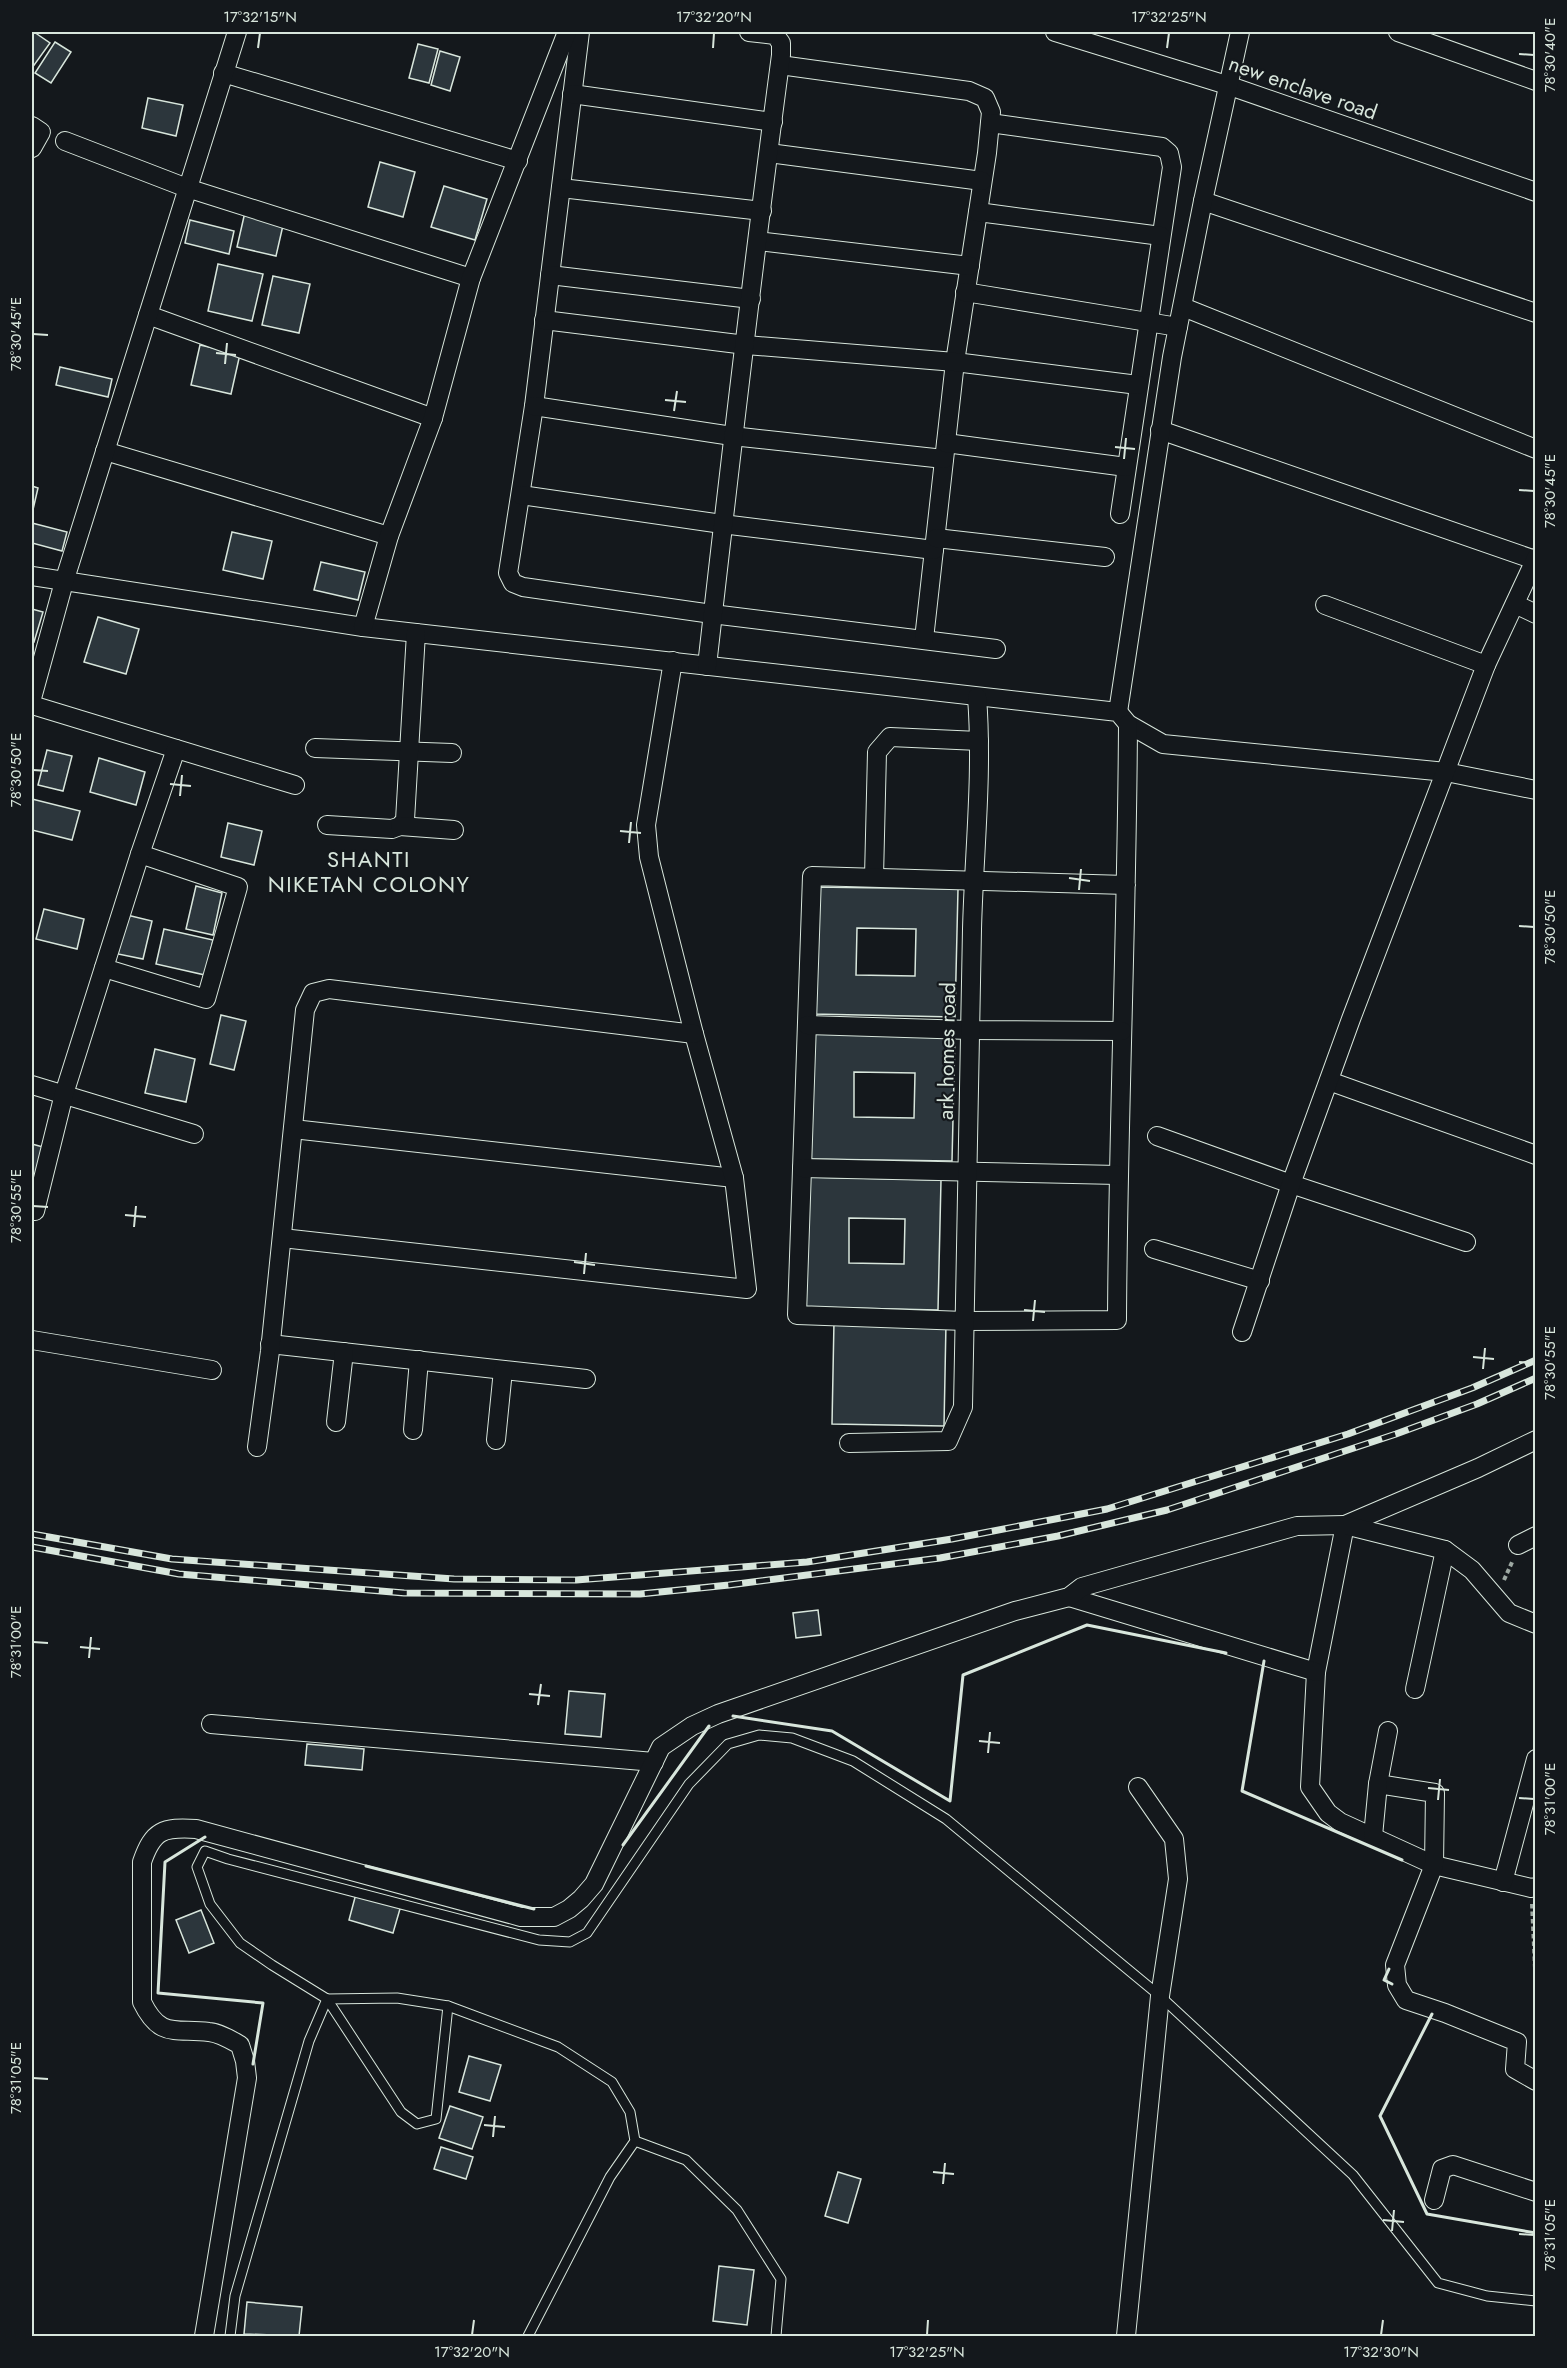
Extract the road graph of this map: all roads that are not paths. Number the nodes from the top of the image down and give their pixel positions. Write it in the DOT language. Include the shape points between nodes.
graph roads {
  1 [pos="237,32"];
  2 [pos="749,32"];
  3 [pos="1054,32"];
  4 [pos="1240,32"];
  5 [pos="1398,32"];
  6 [pos="566,33"];
  7 [pos="780,65"];
  8 [pos="223,73"];
  9 [pos="1536,81"];
  10 [pos="1230,86"];
  11 [pos="572,94"];
  12 [pos="773,122"];
  13 [pos="990,123"];
  14 [pos="32,126"];
  15 [pos="65,141"];
  16 [pos="32,148"];
  17 [pos="769,153"];
  18 [pos="518,161"];
  19 [pos="982,181"];
  20 [pos="187,188"];
  21 [pos="561,188"];
  22 [pos="1536,192"];
  23 [pos="1203,201"];
  24 [pos="762,211"];
  25 [pos="978,212"];
  26 [pos="1161,236"];
  27 [pos="758,241"];
  28 [pos="970,266"];
  29 [pos="550,275"];
  30 [pos="471,278"];
  31 [pos="965,292"];
  32 [pos="751,299"];
  33 [pos="1182,307"];
  34 [pos="1536,313"];
  35 [pos="148,315"];
  36 [pos="544,320"];
  37 [pos="1148,322"];
  38 [pos="1178,327"];
  39 [pos="746,345"];
  40 [pos="955,362"];
  41 [pos="1138,385"];
  42 [pos="534,406"];
  43 [pos="433,418"];
  44 [pos="1160,430"];
  45 [pos="732,436"];
  46 [pos="1536,449"];
  47 [pos="105,451"];
  48 [pos="945,451"];
  49 [pos="1126,467"];
  50 [pos="521,495"];
  51 [pos="1120,514"];
  52 [pos="722,524"];
  53 [pos="389,536"];
  54 [pos="935,544"];
  55 [pos="1105,557"];
  56 [pos="1535,559"];
  57 [pos="32,576"];
  58 [pos="64,582"];
  59 [pos="1515,604"];
  60 [pos="1325,605"];
  61 [pos="712,614"];
  62 [pos="1536,614"];
  63 [pos="363,627"];
  64 [pos="416,633"];
  65 [pos="924,639"];
  66 [pos="996,648"];
  67 [pos="673,661"];
  68 [pos="1486,664"];
  69 [pos="707,666"];
  70 [pos="977,697"];
  71 [pos="32,698"];
  72 [pos="32,705"];
  73 [pos="1123,718"];
  74 [pos="979,741"];
  75 [pos="315,748"];
  76 [pos="176,749"];
  77 [pos="409,753"];
  78 [pos="452,753"];
  79 [pos="1446,772"];
  80 [pos="295,785"];
  81 [pos="1536,790"];
  82 [pos="327,825"];
  83 [pos="400,826"];
  84 [pos="454,830"];
  85 [pos="140,854"];
  86 [pos="874,878"];
  87 [pos="973,880"];
  88 [pos="1126,885"];
  89 [pos="105,968"];
  90 [pos="807,1025"];
  91 [pos="970,1030"];
  92 [pos="1122,1031"];
  93 [pos="694,1034"];
  94 [pos="1329,1081"];
  95 [pos="32,1085"];
  96 [pos="64,1094"];
  97 [pos="293,1129"];
  98 [pos="194,1134"];
  99 [pos="1157,1136"];
  100 [pos="1536,1155"];
  101 [pos="802,1168"];
  102 [pos="966,1173"];
  103 [pos="1118,1175"];
  104 [pos="734,1178"];
  105 [pos="1291,1184"];
  106 [pos="35,1212"];
  107 [pos="282,1238"];
  108 [pos="1466,1242"];
  109 [pos="1154,1249"];
  110 [pos="1260,1281"];
  111 [pos="965,1321"];
  112 [pos="1242,1332"];
  113 [pos="32,1340"];
  114 [pos="270,1344"];
  115 [pos="344,1352"];
  116 [pos="419,1360"];
  117 [pos="212,1370"];
  118 [pos="503,1370"];
  119 [pos="586,1379"];
  120 [pos="336,1422"];
  121 [pos="412,1430"];
  122 [pos="496,1440"];
  123 [pos="1536,1440"];
  124 [pos="849,1443"];
  125 [pos="257,1447"];
  126 [pos="1345,1525"];
  127 [pos="1536,1536"];
  128 [pos="1518,1545"];
  129 [pos="1445,1550"];
  130 [pos="1069,1597"];
  131 [pos="1536,1624"];
  132 [pos="1316,1672"];
  133 [pos="1415,1689"];
  134 [pos="211,1724"];
  135 [pos="1388,1731"];
  136 [pos="1536,1759"];
  137 [pos="654,1762"];
  138 [pos="1378,1784"];
  139 [pos="1138,1787"];
  140 [pos="1373,1836"];
  141 [pos="1434,1865"];
  142 [pos="1503,1882"];
  143 [pos="1533,1888"];
  144 [pos="1160,1996"];
  145 [pos="327,1999"];
  146 [pos="448,2006"];
  147 [pos="1536,2081"];
  148 [pos="635,2141"];
  149 [pos="1536,2192"];
  150 [pos="1434,2200"];
  151 [pos="1536,2301"];
  152 [pos="204,2337"];
  153 [pos="230,2337"];
  154 [pos="528,2337"];
  155 [pos="776,2337"];
  156 [pos="1126,2337"];
  1 -- 8 [label="street"];
  2 -- 7 [label="street" via="776,35 781,43"];
  3 -- 10 [label="street, new enclave road"];
  4 -- 10 [label="street"];
  5 -- 9 [label="street"];
  6 -- 11 [label="street"];
  6 -- 18 [label="street"];
  7 -- 12 [label="street"];
  7 -- 13 [label="street" via="969,91 985,98 991,112"];
  8 -- 18 [label="street"];
  8 -- 20 [label="street"];
  10 -- 22 [label="street, new enclave road"];
  10 -- 23 [label="street"];
  11 -- 12 [label="street"];
  11 -- 21 [label="street"];
  12 -- 17 [label="street"];
  13 -- 19 [label="street"];
  13 -- 26 [label="street" via="1162,147 1169,153 1172,167"];
  14 -- 16 [label="street" via="41,132"];
  15 -- 20 [label="street"];
  17 -- 19 [label="street"];
  17 -- 24 [label="street"];
  18 -- 30 [label="street"];
  19 -- 25 [label="street"];
  20 -- 30 [label="street"];
  20 -- 35 [label="street"];
  21 -- 24 [label="street"];
  21 -- 29 [label="street"];
  23 -- 33 [label="street"];
  23 -- 34 [label="street"];
  24 -- 27 [label="street"];
  25 -- 26 [label="street"];
  25 -- 28 [label="street"];
  26 -- 37 [label="street"];
  27 -- 28 [label="street"];
  27 -- 32 [label="street"];
  28 -- 31 [label="street"];
  29 -- 32 [label="street"];
  29 -- 36 [label="street"];
  30 -- 43 [label="street"];
  31 -- 37 [label="street"];
  31 -- 40 [label="street"];
  32 -- 39 [label="street"];
  33 -- 38 [label="street"];
  33 -- 46 [label="street"];
  35 -- 43 [label="street"];
  35 -- 47 [label="street"];
  36 -- 39 [label="street"];
  36 -- 42 [label="street"];
  37 -- 38 [label="street"];
  37 -- 41 [label="street"];
  38 -- 44 [label="street"];
  39 -- 40 [label="street"];
  39 -- 45 [label="street"];
  40 -- 41 [label="street"];
  40 -- 48 [label="street"];
  41 -- 49 [label="street"];
  42 -- 45 [label="street"];
  42 -- 50 [label="street"];
  43 -- 53 [label="street"];
  44 -- 56 [label="street"];
  44 -- 73 [label="street"];
  45 -- 48 [label="street"];
  45 -- 52 [label="street"];
  47 -- 53 [label="street"];
  47 -- 58 [label="street"];
  48 -- 49 [label="street"];
  48 -- 54 [label="street"];
  49 -- 51 [label="street"];
  50 -- 52 [label="street"];
  50 -- 61 [label="street" via="508,573 513,583"];
  52 -- 54 [label="street"];
  52 -- 61 [label="street"];
  53 -- 63 [label="street"];
  54 -- 55 [label="street"];
  54 -- 65 [label="street"];
  56 -- 59 [label="street"];
  57 -- 58 [label="street"];
  58 -- 63 [label="street"];
  58 -- 71 [label="street"];
  59 -- 62 [label="street"];
  59 -- 68 [label="street"];
  60 -- 68 [label="street"];
  61 -- 65 [label="street"];
  61 -- 69 [label="street"];
  63 -- 64 [label="street"];
  64 -- 67 [label="street"];
  64 -- 77 [label="street"];
  65 -- 66 [label="street"];
  67 -- 69 [label="street"];
  67 -- 93 [label="street" via="646,825 656,888"];
  68 -- 79 [label="street"];
  69 -- 70 [label="street"];
  70 -- 73 [label="street"];
  70 -- 74 [label="street, ark homes road"];
  72 -- 76 [label="street"];
  73 -- 79 [label="street" via="1163,744"];
  73 -- 88 [label="street"];
  74 -- 86 [label="street" via="890,737 877,752"];
  74 -- 87 [label="street, ark homes road"];
  75 -- 77 [label="street"];
  76 -- 80 [label="street"];
  76 -- 85 [label="street"];
  77 -- 78 [label="street"];
  77 -- 83 [label="street" via="405,820"];
  79 -- 81 [label="street"];
  79 -- 94 [label="street"];
  82 -- 83 [label="street" via="392,829"];
  83 -- 84 [label="street"];
  85 -- 89 [label="street"];
  85 -- 89 [label="street" via="238,887 206,999"];
  86 -- 87 [label="street"];
  86 -- 90 [label="street" via="812,876"];
  87 -- 88 [label="street"];
  87 -- 91 [label="street, ark homes road"];
  88 -- 92 [label="street"];
  89 -- 96 [label="street"];
  90 -- 91 [label="street"];
  90 -- 101 [label="street"];
  91 -- 92 [label="street"];
  91 -- 102 [label="street, ark homes road"];
  92 -- 103 [label="street"];
  93 -- 97 [label="street" via="329,989 313,993 305,1010"];
  93 -- 104 [label="street"];
  94 -- 100 [label="street"];
  94 -- 105 [label="street"];
  95 -- 96 [label="street"];
  96 -- 98 [label="street"];
  96 -- 106 [label="street"];
  97 -- 104 [label="street"];
  97 -- 107 [label="street"];
  99 -- 105 [label="street"];
  101 -- 102 [label="street"];
  101 -- 111 [label="street" via="797,1315"];
  102 -- 103 [label="street"];
  102 -- 111 [label="street, ark homes road"];
  103 -- 111 [label="street" via="1117,1320"];
  104 -- 107 [label="street" via="747,1289"];
  105 -- 108 [label="street"];
  105 -- 110 [label="street"];
  107 -- 114 [label="street"];
  109 -- 110 [label="street"];
  110 -- 112 [label="street"];
  111 -- 124 [label="street, ark homes road" via="963,1407 948,1441"];
  113 -- 117 [label="street"];
  114 -- 115 [label="street"];
  114 -- 125 [label="street"];
  115 -- 116 [label="street"];
  115 -- 120 [label="street"];
  116 -- 118 [label="street"];
  116 -- 121 [label="street"];
  118 -- 119 [label="street"];
  118 -- 122 [label="street"];
  123 -- 126 [label="street"];
  126 -- 129 [label="street"];
  126 -- 130 [label="street" via="1297,1526 1082,1587"];
  126 -- 132 [label="street"];
  127 -- 128 [label="street"];
  129 -- 131 [label="street" via="1472,1570 1509,1613"];
  129 -- 133 [label="street"];
  130 -- 132 [label="street"];
  130 -- 137 [label="street" via="1015,1611 718,1714 661,1747"];
  132 -- 140 [label="street" via="1310,1787 1328,1813"];
  134 -- 137 [label="street"];
  135 -- 138 [label="street"];
  136 -- 142 [label="street"];
  137 -- 152 [label="street" via="594,1884 569,1909 554,1917 522,1917 196,1829 158,1832 148,1844 142,1862 142,2002 150,2019 161,2028 212,2032 240,2046 246,2061 247,2078"];
  138 -- 140 [label="street"];
  138 -- 141 [label="street" via="1435,1793"];
  139 -- 144 [label="street" via="1174,1839 1177,1858 1178,1879"];
  140 -- 141 [label="street"];
  141 -- 142 [label="street"];
  141 -- 147 [label="street" via="1395,1965 1397,1985 1406,2000 1516,2042 1515,2069"];
  142 -- 143 [label="street"];
  144 -- 145 [label="lane" via="946,1819 853,1761 792,1738 759,1735 728,1744 689,1784 588,1933 570,1942 539,1940 206,1851 196,1867 210,1904 240,1943"];
  144 -- 151 [label="lane" via="1353,2175 1438,2283 1486,2296"];
  144 -- 156 [label="street"];
  145 -- 146 [label="lane" via="397,1998"];
  145 -- 146 [label="lane" via="400,2112 417,2124 436,2119"];
  145 -- 153 [label="lane" via="309,2042 238,2285"];
  146 -- 148 [label="lane" via="558,2047 612,2082 630,2112"];
  148 -- 154 [label="lane" via="610,2177"];
  148 -- 155 [label="lane" via="686,2160 737,2210 780,2279"];
  149 -- 150 [label="street" via="1453,2165 1442,2169"];
}
